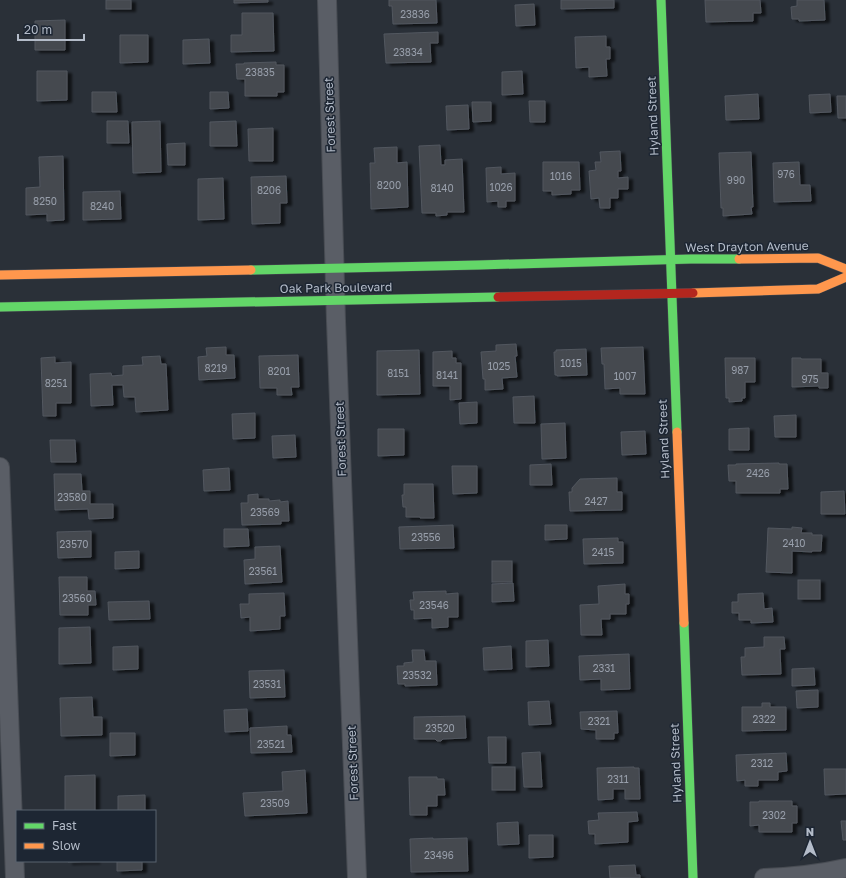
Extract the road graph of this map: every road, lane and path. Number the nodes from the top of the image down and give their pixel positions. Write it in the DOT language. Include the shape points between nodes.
graph roads {
  1 [pos="326,0"];
  2 [pos="661,0"];
  3 [pos="670,260"];
  4 [pos="335,268"];
  5 [pos="846,269"];
  6 [pos="0,275"];
  7 [pos="846,277"];
  8 [pos="672,293"];
  9 [pos="336,300"];
  10 [pos="0,306"];
  11 [pos="0,467"];
  12 [pos="846,868"];
  13 [pos="15,878"];
  14 [pos="357,878"];
  15 [pos="692,878"];
  16 [pos="764,878"];
  1 -- 4 [label="street, Forest Street"];
  2 -- 3 [label="street, Hyland Street"];
  3 -- 4 [label="street, Oak Park Boulevard"];
  3 -- 5 [label="street, West Drayton Avenue" via="818,258"];
  3 -- 8 [label="street, Hyland Street"];
  4 -- 6 [label="street, Oak Park Boulevard"];
  4 -- 9 [label="street, Forest Street"];
  7 -- 8 [label="street" via="818,289"];
  8 -- 9 [label="street, Oak Park Boulevard"];
  8 -- 15 [label="street, Hyland Street"];
  9 -- 10 [label="street, Oak Park Boulevard"];
  9 -- 14 [label="street, Forest Street"];
  11 -- 13 [label="street"];
  12 -- 16 [label="street" via="797,876"];
}
